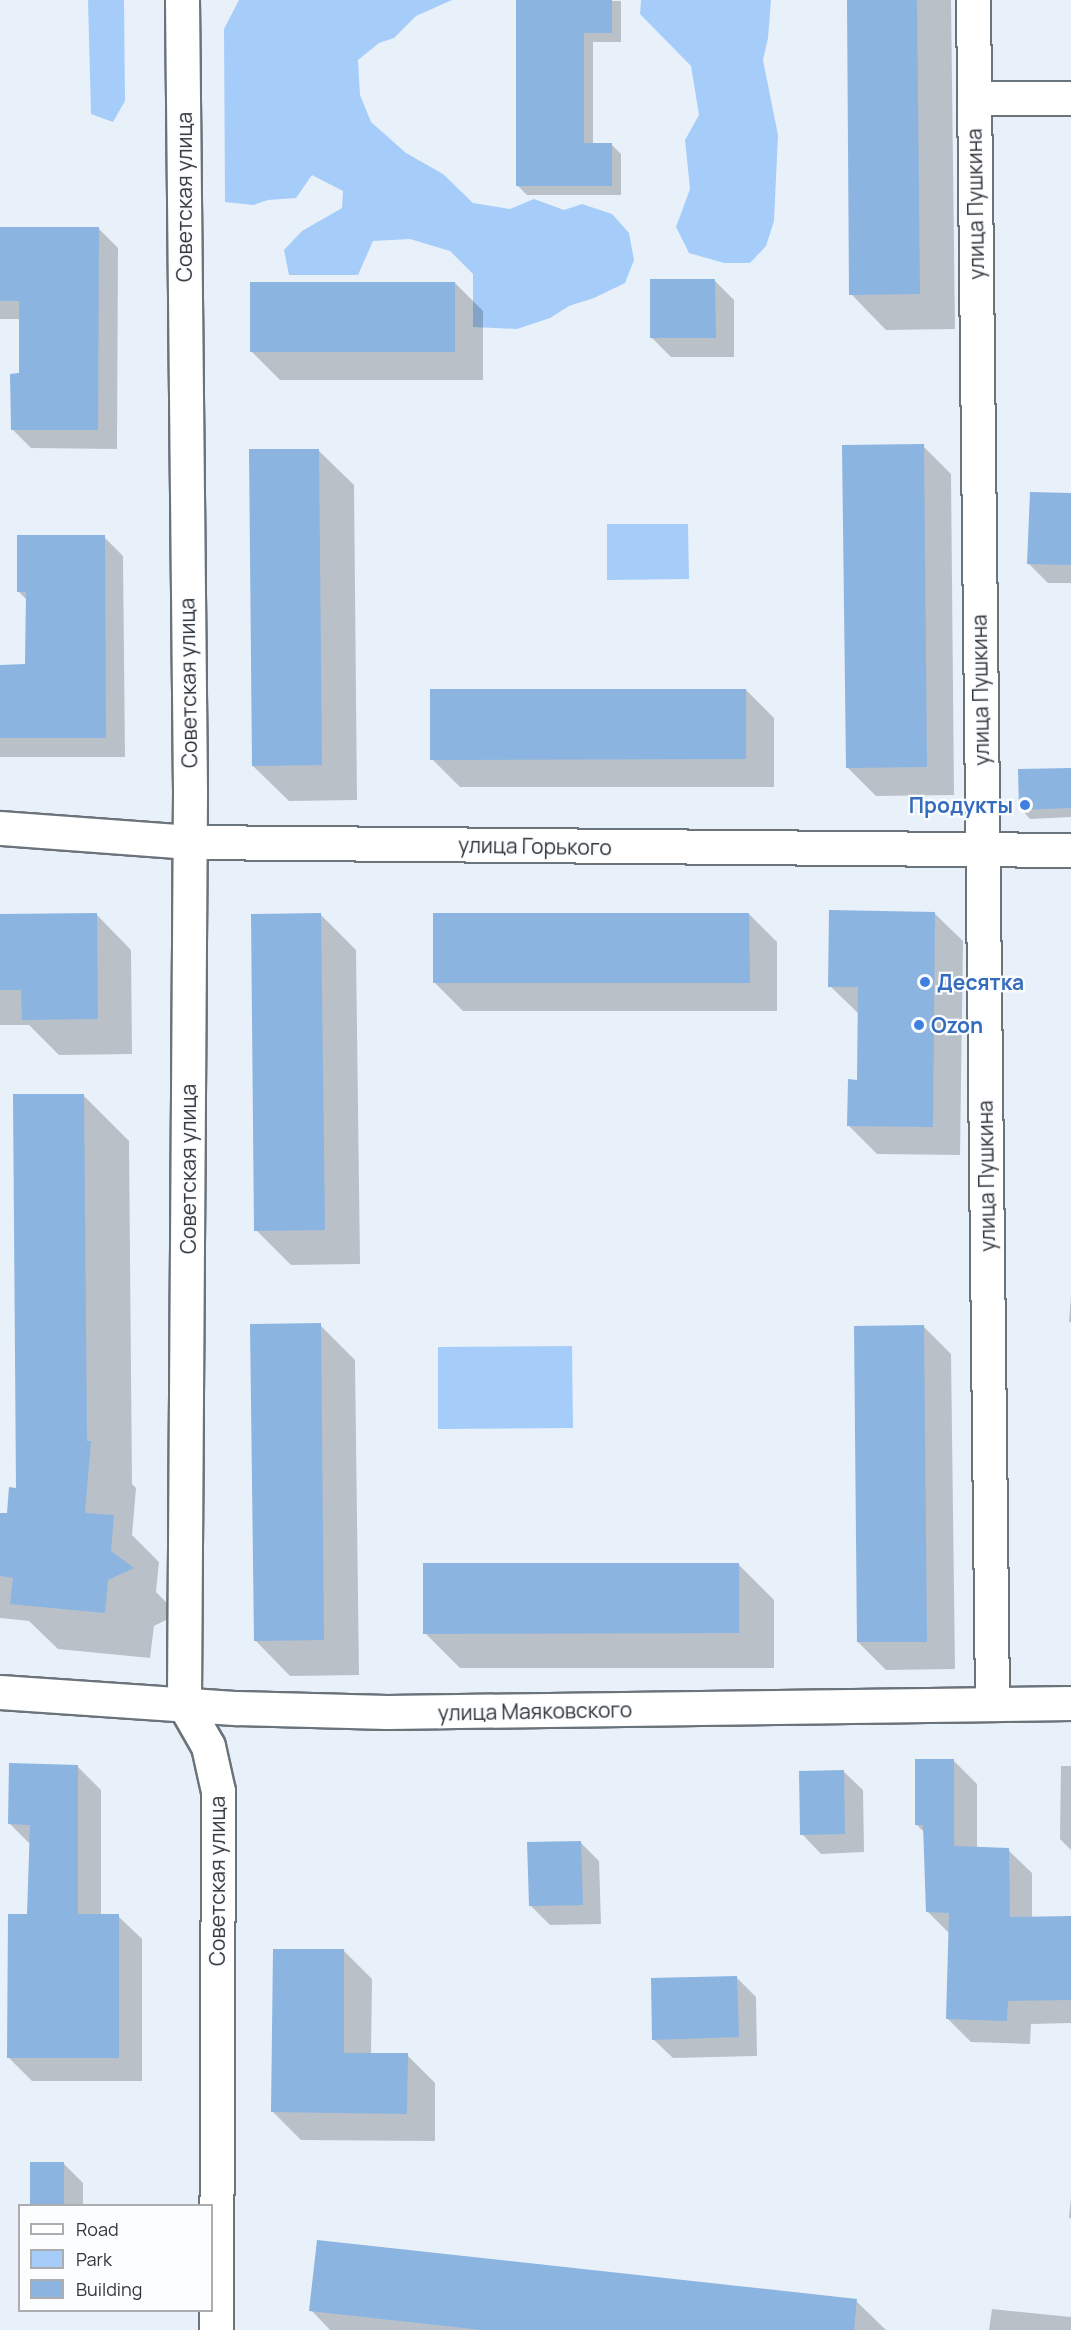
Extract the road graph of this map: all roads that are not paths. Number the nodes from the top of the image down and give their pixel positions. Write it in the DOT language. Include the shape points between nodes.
graph roads {
  1 [pos="182,0"];
  2 [pos="973,0"];
  3 [pos="974,98"];
  4 [pos="1071,98"];
  5 [pos="0,828"];
  6 [pos="190,842"];
  7 [pos="982,850"];
  8 [pos="1071,850"];
  9 [pos="0,1692"];
  10 [pos="1071,1703"];
  11 [pos="183,1704"];
  12 [pos="992,1704"];
  13 [pos="216,2330"];
  1 -- 6 [label="street, Советская улица"];
  2 -- 3 [label="street, улица Пушкина"];
  3 -- 4 [label="street"];
  3 -- 7 [label="street, улица Пушкина"];
  5 -- 6 [label="street, улица Горького"];
  6 -- 7 [label="street, улица Горького"];
  6 -- 11 [label="street, Советская улица"];
  7 -- 8 [label="street, улица Горького"];
  7 -- 12 [label="street, улица Пушкина"];
  9 -- 11 [label="street, улица Маяковского"];
  10 -- 12 [label="street, улица Маяковского"];
  11 -- 12 [label="street, улица Маяковского" via="436,1712"];
  11 -- 13 [label="street, Советская улица" via="208,1746 218,1791"];
}
